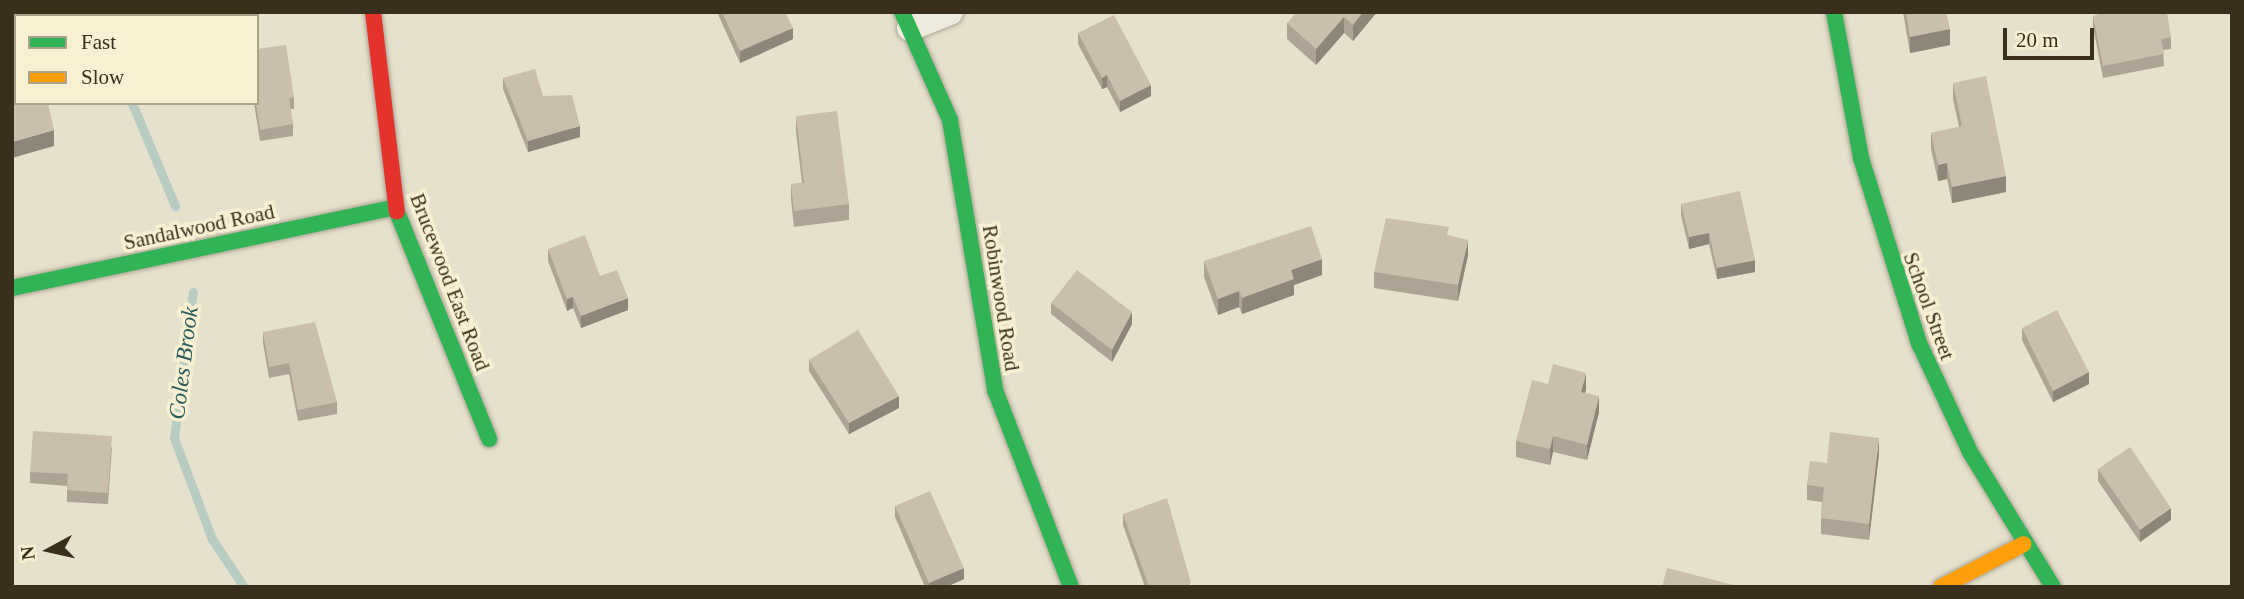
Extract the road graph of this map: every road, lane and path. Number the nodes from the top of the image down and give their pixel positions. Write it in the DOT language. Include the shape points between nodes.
graph roads {
  1 [pos="373,12"];
  2 [pos="950,12"];
  3 [pos="1834,12"];
  4 [pos="906,20"];
  5 [pos="395,207"];
  6 [pos="12,288"];
  7 [pos="489,439"];
  8 [pos="2024,544"];
  9 [pos="1071,587"];
  10 [pos="1941,587"];
  11 [pos="2053,587"];
  1 -- 5 [label="street, Brucewood East Road"];
  2 -- 4 [label="street"];
  3 -- 8 [label="street, School Street" via="1861,158 1897,284 1943,401"];
  4 -- 9 [label="street, Robinwood Road" via="950,120 995,390"];
  5 -- 6 [label="street, Sandalwood Road"];
  5 -- 7 [label="street, Brucewood East Road"];
  8 -- 10 [label="street"];
  8 -- 11 [label="street, School Street"];
}
